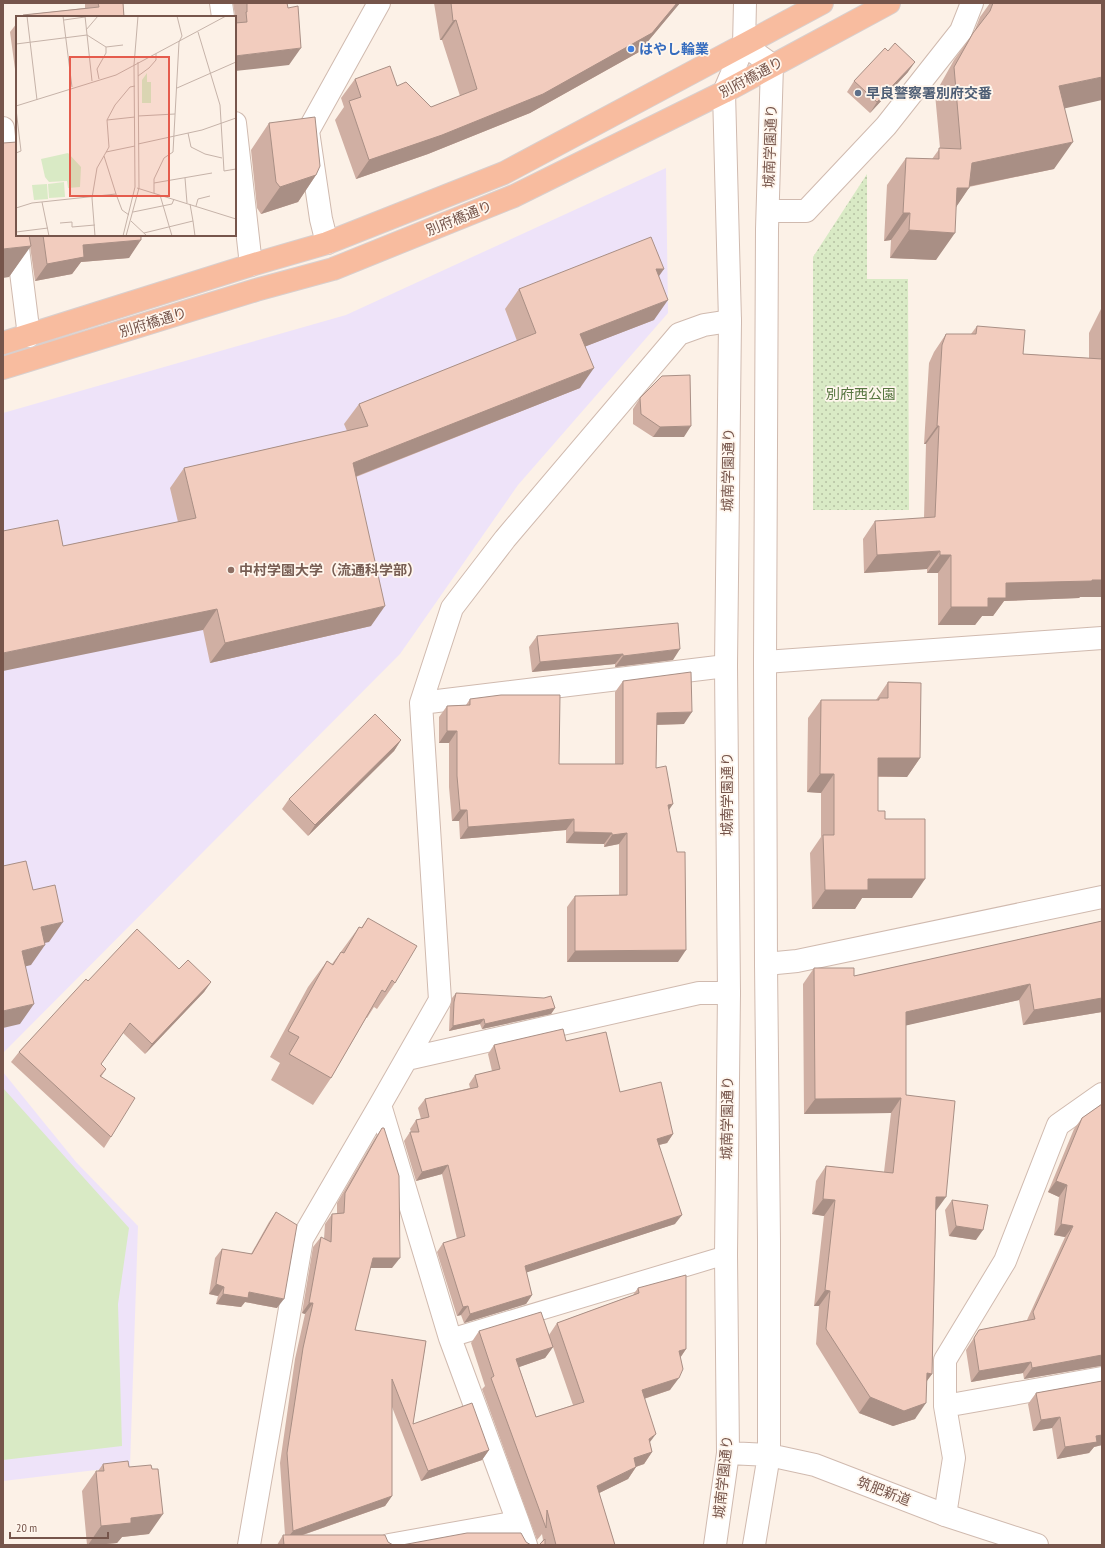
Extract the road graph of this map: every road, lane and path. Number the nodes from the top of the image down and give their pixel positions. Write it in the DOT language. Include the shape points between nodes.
graph roads {
  1 [pos="221,3"];
  2 [pos="379,3"];
  3 [pos="745,3"];
  4 [pos="822,3"];
  5 [pos="889,3"];
  6 [pos="972,3"];
  7 [pos="223,16"];
  8 [pos="744,45"];
  9 [pos="772,65"];
  10 [pos="724,92"];
  11 [pos="3,128"];
  12 [pos="236,132"];
  13 [pos="10,190"];
  14 [pos="768,211"];
  15 [pos="13,213"];
  16 [pos="327,244"];
  17 [pos="251,265"];
  18 [pos="730,321"];
  19 [pos="29,336"];
  20 [pos="3,343"];
  21 [pos="3,368"];
  22 [pos="1102,638"];
  23 [pos="765,662"];
  24 [pos="726,666"];
  25 [pos="421,703"];
  26 [pos="1102,897"];
  27 [pos="766,964"];
  28 [pos="729,993"];
  29 [pos="407,1059"];
  30 [pos="1102,1094"];
  31 [pos="380,1105"];
  32 [pos="726,1255"];
  33 [pos="450,1338"];
  34 [pos="1102,1378"];
  35 [pos="945,1406"];
  36 [pos="728,1453"];
  37 [pos="769,1455"];
  38 [pos="945,1515"];
  39 [pos="518,1522"];
  40 [pos="1013,1542"];
  41 [pos="249,1545"];
  42 [pos="389,1545"];
  43 [pos="526,1545"];
  44 [pos="715,1545"];
  45 [pos="754,1545"];
  46 [pos="1037,1545"];
  1 -- 7 [label="street"];
  2 -- 16 [label="street" via="308,131"];
  3 -- 8 [label="street"];
  4 -- 8 [label="highway, 別府橋通り"];
  5 -- 9 [label="highway, 別府橋通り"];
  6 -- 14 [label="street" via="961,31 886,126 806,211"];
  8 -- 9 [label="street"];
  8 -- 10 [label="street, 城南学園通り"];
  8 -- 16 [label="highway, 別府橋通り" via="504,173"];
  9 -- 10 [label="highway, 別府橋通り"];
  9 -- 14 [label="street, 城南学園通り"];
  10 -- 18 [label="street, 城南学園通り"];
  10 -- 21 [label="highway, 別府橋通り" via="514,196 333,268"];
  11 -- 13 [label="street"];
  12 -- 17 [label="street"];
  14 -- 23 [label="street, 城南学園通り"];
  15 -- 19 [label="street"];
  16 -- 17 [label="highway, 別府橋通り"];
  17 -- 19 [label="highway, 別府橋通り"];
  18 -- 24 [label="street, 城南学園通り"];
  18 -- 25 [label="street" via="704,325 679,334 505,539 452,608"];
  19 -- 20 [label="highway, 別府橋通り"];
  22 -- 23 [label="street"];
  23 -- 27 [label="street, 城南学園通り"];
  24 -- 25 [label="street"];
  24 -- 28 [label="street, 城南学園通り"];
  25 -- 29 [label="street" via="440,1000"];
  26 -- 27 [label="street"];
  27 -- 37 [label="street, 城南学園通り"];
  28 -- 29 [label="street" via="698,993"];
  28 -- 32 [label="street, 城南学園通り"];
  29 -- 31 [label="street"];
  30 -- 35 [label="street" via="1058,1126 1005,1261 945,1360"];
  31 -- 33 [label="street"];
  31 -- 41 [label="street" via="302,1239"];
  32 -- 33 [label="lane"];
  32 -- 36 [label="street, 城南学園通り"];
  33 -- 39 [label="street"];
  34 -- 35 [label="street"];
  35 -- 38 [label="street" via="954,1458"];
  36 -- 37 [label="street, 筑肥新道"];
  36 -- 44 [label="street, 城南学園通り"];
  37 -- 38 [label="street, 筑肥新道" via="815,1465"];
  37 -- 45 [label="street, 城南学園通り"];
  38 -- 40 [label="street, 筑肥新道"];
  39 -- 42 [label="street"];
  39 -- 43 [label="street"];
  40 -- 46 [label="street, 筑肥新道"];
}
